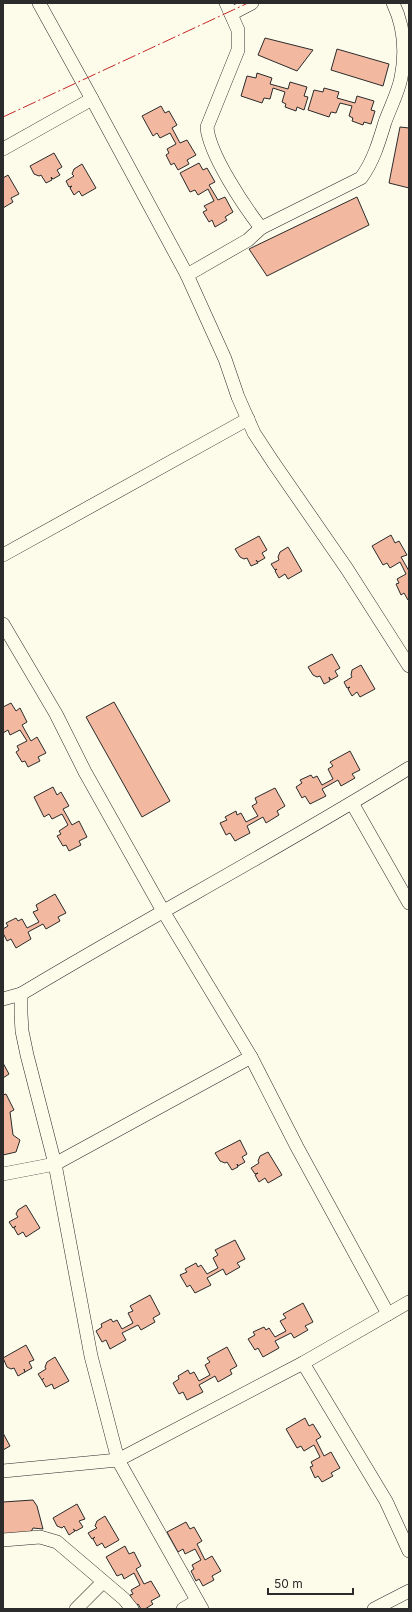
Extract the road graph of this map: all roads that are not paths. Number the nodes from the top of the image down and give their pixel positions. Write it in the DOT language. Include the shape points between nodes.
graph roads {
  1 [pos="39,3"];
  2 [pos="252,3"];
  3 [pos="393,3"];
  4 [pos="228,9"];
  5 [pos="92,99"];
  6 [pos="3,149"];
  7 [pos="261,228"];
  8 [pos="187,276"];
  9 [pos="248,419"];
  10 [pos="3,555"];
  11 [pos="3,624"];
  12 [pos="409,666"];
  13 [pos="409,768"];
  14 [pos="352,803"];
  15 [pos="409,903"];
  16 [pos="163,911"];
  17 [pos="21,994"];
  18 [pos="3,999"];
  19 [pos="251,1057"];
  20 [pos="55,1164"];
  21 [pos="3,1174"];
  22 [pos="409,1302"];
  23 [pos="388,1314"];
  24 [pos="303,1363"];
  25 [pos="118,1460"];
  26 [pos="3,1471"];
  27 [pos="3,1540"];
  28 [pos="409,1551"];
  29 [pos="103,1582"];
  30 [pos="409,1591"];
  31 [pos="200,1605"];
  32 [pos="76,1609"];
  33 [pos="132,1609"];
  34 [pos="184,1609"];
  35 [pos="374,1609"];
  1 -- 5 [label="street"];
  2 -- 4 [label="street"];
  3 -- 7 [label="street" via="400,17 404,48 401,79 367,170 361,178"];
  4 -- 7 [label="street" via="238,30 238,50 207,127 208,136 227,176"];
  5 -- 6 [label="street"];
  5 -- 8 [label="street"];
  7 -- 8 [label="street" via="248,240"];
  8 -- 9 [label="street" via="226,359"];
  9 -- 10 [label="street"];
  9 -- 12 [label="street" via="254,433 347,569"];
  11 -- 16 [label="street" via="56,714 85,772"];
  13 -- 14 [label="street"];
  14 -- 15 [label="street"];
  14 -- 16 [label="street"];
  16 -- 17 [label="street"];
  16 -- 19 [label="street"];
  17 -- 18 [label="street"];
  17 -- 20 [label="street" via="25,1043"];
  19 -- 20 [label="street"];
  19 -- 23 [label="street"];
  20 -- 21 [label="street"];
  20 -- 25 [label="street" via="91,1356"];
  22 -- 23 [label="street"];
  23 -- 24 [label="street"];
  24 -- 25 [label="street"];
  24 -- 28 [label="street" via="386,1502"];
  25 -- 26 [label="street"];
  25 -- 31 [label="street"];
  27 -- 29 [label="street" via="40,1538 57,1542"];
  29 -- 32 [label="street"];
  29 -- 33 [label="street"];
  30 -- 35 [label="street"];
  31 -- 34 [label="street"];
}
